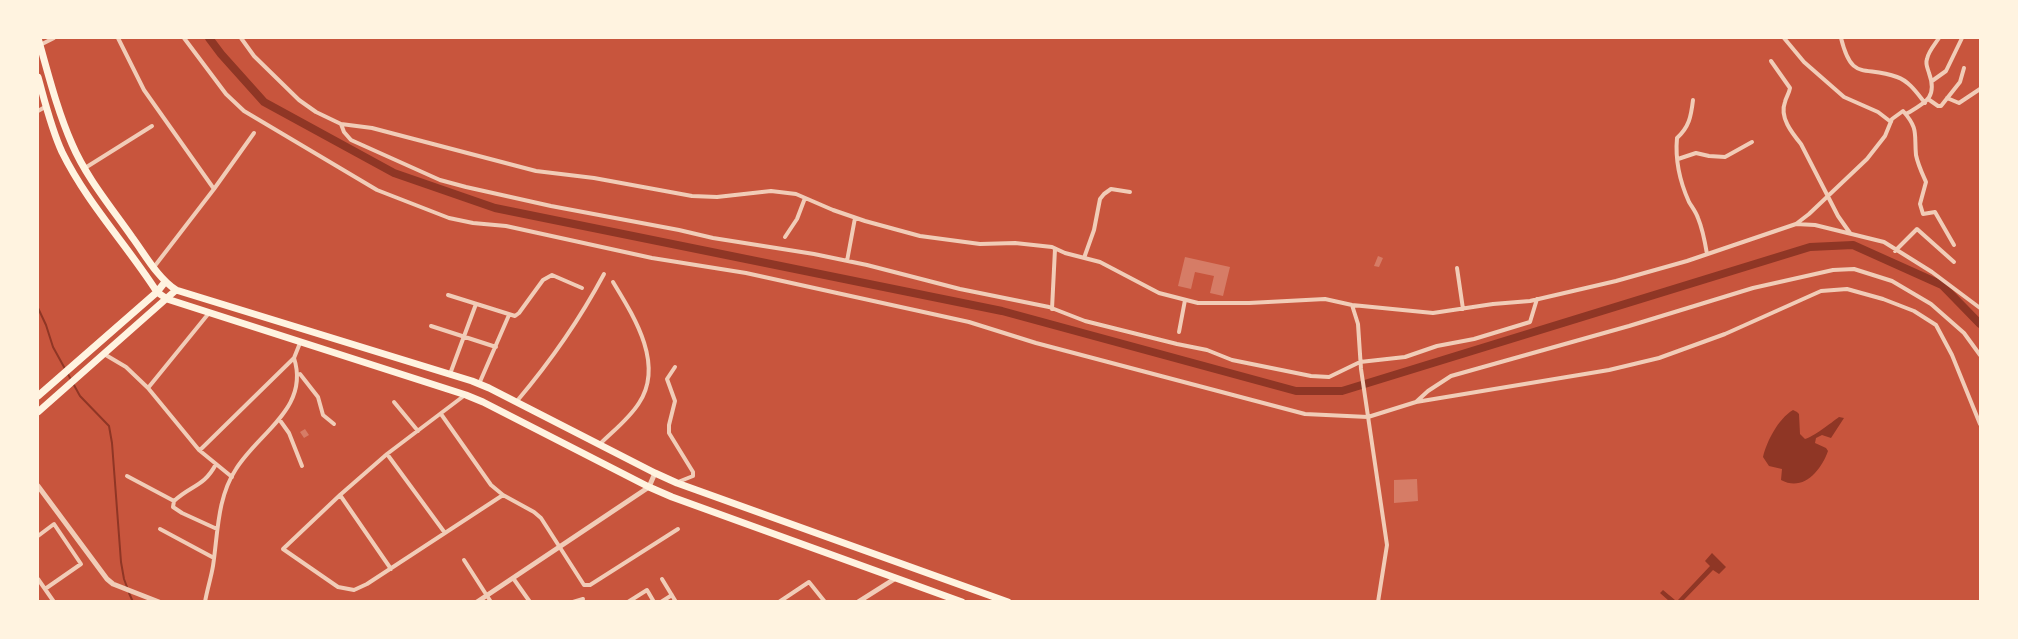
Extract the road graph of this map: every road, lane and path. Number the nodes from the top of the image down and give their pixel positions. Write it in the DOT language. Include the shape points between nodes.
graph roads {
  1 [pos="54,38"];
  2 [pos="118,38"];
  3 [pos="184,38"];
  4 [pos="241,38"];
  5 [pos="1784,38"];
  6 [pos="1841,38"];
  7 [pos="1939,38"];
  8 [pos="1962,38"];
  9 [pos="39,41"];
  10 [pos="1771,61"];
  11 [pos="1964,68"];
  12 [pos="38,77"];
  13 [pos="1932,81"];
  14 [pos="1980,89"];
  15 [pos="1947,98"];
  16 [pos="1693,100"];
  17 [pos="1927,101"];
  18 [pos="46,106"];
  19 [pos="38,111"];
  20 [pos="1906,114"];
  21 [pos="1891,122"];
  22 [pos="341,124"];
  23 [pos="152,126"];
  24 [pos="254,133"];
  25 [pos="1752,142"];
  26 [pos="1678,159"];
  27 [pos="85,168"];
  28 [pos="214,189"];
  29 [pos="1130,192"];
  30 [pos="1828,196"];
  31 [pos="105,198"];
  32 [pos="805,198"];
  33 [pos="95,205"];
  34 [pos="855,218"];
  35 [pos="1796,224"];
  36 [pos="1850,234"];
  37 [pos="785,237"];
  38 [pos="1954,245"];
  39 [pos="1055,249"];
  40 [pos="1895,251"];
  41 [pos="1707,254"];
  42 [pos="1084,258"];
  43 [pos="847,261"];
  44 [pos="1954,262"];
  45 [pos="153,267"];
  46 [pos="1457,268"];
  47 [pos="604,273"];
  48 [pos="613,282"];
  49 [pos="165,283"];
  50 [pos="582,288"];
  51 [pos="176,290"];
  52 [pos="157,292"];
  53 [pos="448,295"];
  54 [pos="167,299"];
  55 [pos="1537,299"];
  56 [pos="1185,300"];
  57 [pos="476,304"];
  58 [pos="1352,305"];
  59 [pos="1052,309"];
  60 [pos="1463,309"];
  61 [pos="1980,309"];
  62 [pos="209,313"];
  63 [pos="509,315"];
  64 [pos="431,326"];
  65 [pos="1179,332"];
  66 [pos="317,333"];
  67 [pos="464,336"];
  68 [pos="300,342"];
  69 [pos="313,346"];
  70 [pos="496,347"];
  71 [pos="104,354"];
  72 [pos="1980,355"];
  73 [pos="294,358"];
  74 [pos="1360,362"];
  75 [pos="675,367"];
  76 [pos="299,374"];
  77 [pos="450,374"];
  78 [pos="479,384"];
  79 [pos="148,388"];
  80 [pos="466,395"];
  81 [pos="38,396"];
  82 [pos="516,401"];
  83 [pos="394,402"];
  84 [pos="1416,402"];
  85 [pos="38,412"];
  86 [pos="441,414"];
  87 [pos="1368,417"];
  88 [pos="279,419"];
  89 [pos="334,424"];
  90 [pos="1980,424"];
  91 [pos="418,431"];
  92 [pos="600,444"];
  93 [pos="200,450"];
  94 [pos="387,454"];
  95 [pos="216,464"];
  96 [pos="302,466"];
  97 [pos="655,473"];
  98 [pos="127,476"];
  99 [pos="232,477"];
  100 [pos="677,483"];
  101 [pos="38,486"];
  102 [pos="649,487"];
  103 [pos="340,495"];
  104 [pos="503,495"];
  105 [pos="174,501"];
  106 [pos="160,529"];
  107 [pos="217,529"];
  108 [pos="678,529"];
  109 [pos="445,533"];
  110 [pos="38,536"];
  111 [pos="560,546"];
  112 [pos="214,558"];
  113 [pos="464,560"];
  114 [pos="391,569"];
  115 [pos="513,577"];
  116 [pos="896,578"];
  117 [pos="38,579"];
  118 [pos="662,579"];
  119 [pos="45,589"];
  120 [pos="487,595"];
  121 [pos="672,595"];
  122 [pos="584,599"];
  123 [pos="156,601"];
  124 [pos="54,602"];
  125 [pos="205,602"];
  126 [pos="477,602"];
  127 [pos="491,602"];
  128 [pos="530,602"];
  129 [pos="573,602"];
  130 [pos="628,602"];
  131 [pos="654,602"];
  132 [pos="661,602"];
  133 [pos="676,602"];
  134 [pos="779,602"];
  135 [pos="825,602"];
  136 [pos="858,602"];
  137 [pos="962,602"];
  138 [pos="1008,602"];
  139 [pos="1378,602"];
  1 -- 9 [label="street"];
  2 -- 28 [label="street" via="144,90"];
  3 -- 87 [label="street" via="226,94 244,111 377,190 448,218 746,273 969,322 1070,353 1305,414"];
  4 -- 22 [label="street" via="299,100"];
  5 -- 21 [label="street" via="1804,62 1844,97"];
  6 -- 17 [label="street" via="1850,64 1899,77"];
  7 -- 13 [label="street" via="1927,58"];
  8 -- 13 [label="street" via="1946,70"];
  9 -- 27 [label="main road" via="65,127"];
  10 -- 30 [label="street" via="1790,88 1783,109 1785,118"];
  11 -- 15 [label="street" via="1960,82"];
  12 -- 18 [label="main road"];
  13 -- 17 [label="street" via="1934,86"];
  14 -- 15 [label="street" via="1959,103"];
  15 -- 17 [label="street" via="1938,106"];
  16 -- 26 [label="street" via="1691,120 1677,138"];
  17 -- 20 [label="street"];
  18 -- 19 [label="street"];
  18 -- 33 [label="main road" via="60,149"];
  20 -- 21 [label="street" via="1903,111"];
  20 -- 38 [label="street" via="1916,132 1916,155 1926,182 1920,204 1923,214 1935,212"];
  21 -- 30 [label="street" via="1867,159"];
  22 -- 32 [label="street" via="372,128 536,171 692,196 771,191"];
  22 -- 43 [label="street" via="351,140 440,180 551,206"];
  23 -- 27 [label="street"];
  24 -- 28 [label="street"];
  25 -- 26 [label="street" via="1725,157 1696,153"];
  26 -- 41 [label="street" via="1680,179 1704,233"];
  27 -- 31 [label="main road"];
  28 -- 45 [label="street"];
  29 -- 42 [label="street" via="1111,189 1104,194"];
  30 -- 35 [label="street"];
  30 -- 36 [label="street"];
  31 -- 33 [label="main road"];
  31 -- 45 [label="main road"];
  32 -- 34 [label="street"];
  32 -- 37 [label="street"];
  33 -- 52 [label="main road"];
  34 -- 39 [label="street" via="920,236"];
  34 -- 43 [label="street"];
  35 -- 36 [label="street"];
  35 -- 41 [label="street"];
  36 -- 40 [label="street" via="1884,242"];
  39 -- 42 [label="street"];
  39 -- 59 [label="street"];
  40 -- 44 [label="street" via="1917,229"];
  40 -- 61 [label="street" via="1932,272"];
  41 -- 55 [label="street"];
  42 -- 56 [label="street" via="1100,262 1159,293"];
  43 -- 59 [label="street"];
  45 -- 49 [label="main road"];
  46 -- 60 [label="street"];
  47 -- 82 [label="street" via="586,307"];
  48 -- 92 [label="street" via="641,332 648,373 641,401"];
  49 -- 51 [label="main road"];
  49 -- 52 [label="main road"];
  50 -- 63 [label="street" via="552,275 543,280 519,313"];
  51 -- 54 [label="main road"];
  51 -- 66 [label="main road"];
  52 -- 54 [label="main road"];
  52 -- 81 [label="main road"];
  53 -- 57 [label="street"];
  54 -- 62 [label="main road"];
  54 -- 71 [label="main road"];
  55 -- 60 [label="street"];
  55 -- 74 [label="street" via="1530,322 1405,357"];
  56 -- 58 [label="street" via="1225,304 1325,299"];
  56 -- 65 [label="street"];
  57 -- 63 [label="street"];
  57 -- 67 [label="street"];
  58 -- 60 [label="street" via="1433,313"];
  58 -- 74 [label="street" via="1358,324"];
  59 -- 74 [label="street" via="1232,360 1301,374 1329,377"];
  62 -- 68 [label="main road"];
  62 -- 79 [label="street"];
  63 -- 70 [label="street"];
  64 -- 67 [label="street"];
  66 -- 69 [label="main road"];
  66 -- 77 [label="main road"];
  67 -- 70 [label="street"];
  67 -- 77 [label="street"];
  68 -- 69 [label="main road"];
  68 -- 73 [label="street"];
  69 -- 80 [label="main road"];
  70 -- 78 [label="street"];
  71 -- 79 [label="street" via="126,367"];
  71 -- 85 [label="main road"];
  72 -- 84 [label="street" via="1964,333 1931,304 1892,281 1854,269 1833,270 1753,288 1451,376"];
  73 -- 76 [label="street"];
  73 -- 93 [label="street"];
  74 -- 87 [label="street"];
  75 -- 100 [label="street" via="668,380 675,401 669,433 693,472 693,476"];
  76 -- 88 [label="street" via="289,408"];
  76 -- 89 [label="street" via="318,397 322,415"];
  77 -- 78 [label="main road"];
  78 -- 82 [label="main road"];
  79 -- 93 [label="street"];
  80 -- 86 [label="street"];
  80 -- 102 [label="main road"];
  82 -- 92 [label="main road"];
  83 -- 91 [label="street"];
  84 -- 87 [label="street"];
  84 -- 90 [label="street" via="1659,358 1725,334 1821,291 1847,289 1914,311 1936,325"];
  86 -- 91 [label="street"];
  86 -- 104 [label="street" via="491,486"];
  87 -- 139 [label="street" via="1387,545"];
  88 -- 96 [label="street" via="289,432"];
  88 -- 99 [label="street"];
  91 -- 94 [label="street"];
  92 -- 97 [label="main road"];
  93 -- 95 [label="street"];
  94 -- 103 [label="street"];
  94 -- 109 [label="street"];
  95 -- 99 [label="street"];
  95 -- 105 [label="street" via="209,477"];
  97 -- 100 [label="main road"];
  97 -- 102 [label="street"];
  98 -- 105 [label="street"];
  99 -- 107 [label="street" via="220,505"];
  100 -- 138 [label="main road"];
  101 -- 123 [label="street" via="106,579"];
  102 -- 111 [label="street"];
  102 -- 116 [label="main road"];
  103 -- 114 [label="street"];
  103 -- 114 [label="street" via="283,549 338,587 354,590"];
  104 -- 109 [label="street"];
  104 -- 111 [label="street" via="541,518"];
  105 -- 107 [label="street" via="173,507 182,513"];
  106 -- 112 [label="street"];
  107 -- 112 [label="street"];
  108 -- 111 [label="street" via="587,586"];
  109 -- 114 [label="street"];
  110 -- 119 [label="street" via="54,524 81,564"];
  111 -- 115 [label="street"];
  112 -- 125 [label="street"];
  113 -- 120 [label="street"];
  115 -- 120 [label="street"];
  115 -- 128 [label="street"];
  116 -- 136 [label="street"];
  116 -- 137 [label="main road"];
  117 -- 119 [label="street"];
  118 -- 121 [label="street"];
  119 -- 124 [label="street"];
  120 -- 126 [label="street"];
  120 -- 127 [label="street"];
  121 -- 132 [label="street"];
  121 -- 133 [label="street"];
  122 -- 129 [label="street"];
  130 -- 131 [label="street" via="647,590"];
  134 -- 135 [label="street" via="809,582"];
}
